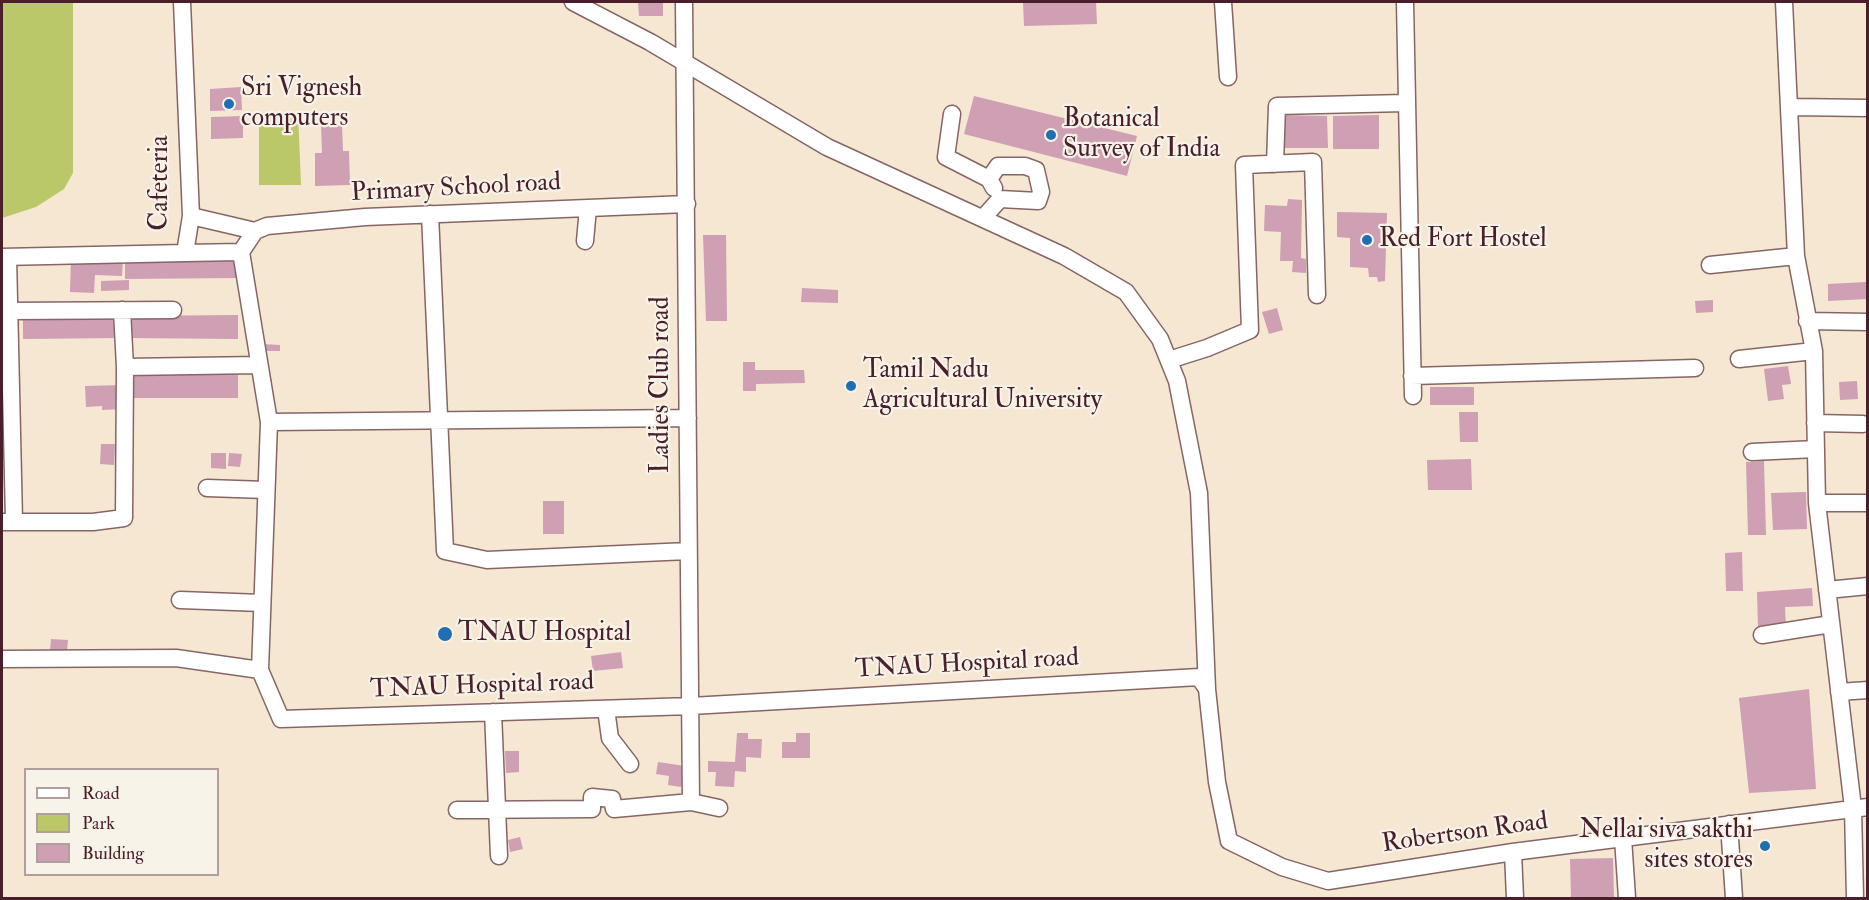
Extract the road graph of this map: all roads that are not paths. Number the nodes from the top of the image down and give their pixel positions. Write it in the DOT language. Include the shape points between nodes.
graph roads {
  1 [pos="182,2"];
  2 [pos="573,2"];
  3 [pos="684,2"];
  4 [pos="1223,2"];
  5 [pos="1405,2"];
  6 [pos="1784,2"];
  7 [pos="686,62"];
  8 [pos="1228,78"];
  9 [pos="1405,103"];
  10 [pos="1791,107"];
  11 [pos="1868,108"];
  12 [pos="952,114"];
  13 [pos="1275,164"];
  14 [pos="989,179"];
  15 [pos="1000,199"];
  16 [pos="687,204"];
  17 [pos="588,208"];
  18 [pos="430,214"];
  19 [pos="191,216"];
  20 [pos="983,219"];
  21 [pos="255,231"];
  22 [pos="585,241"];
  23 [pos="241,252"];
  24 [pos="185,253"];
  25 [pos="1796,256"];
  26 [pos="5,257"];
  27 [pos="1710,265"];
  28 [pos="1317,295"];
  29 [pos="122,310"];
  30 [pos="173,310"];
  31 [pos="9,311"];
  32 [pos="1807,321"];
  33 [pos="1868,322"];
  34 [pos="1814,351"];
  35 [pos="1739,359"];
  36 [pos="1169,360"];
  37 [pos="259,365"];
  38 [pos="125,367"];
  39 [pos="1695,368"];
  40 [pos="1412,376"];
  41 [pos="1413,396"];
  42 [pos="688,418"];
  43 [pos="439,420"];
  44 [pos="269,422"];
  45 [pos="1815,423"];
  46 [pos="1863,424"];
  47 [pos="1816,449"];
  48 [pos="1752,452"];
  49 [pos="207,488"];
  50 [pos="266,490"];
  51 [pos="1868,503"];
  52 [pos="1816,504"];
  53 [pos="8,521"];
  54 [pos="688,551"];
  55 [pos="1868,586"];
  56 [pos="1827,590"];
  57 [pos="180,600"];
  58 [pos="262,603"];
  59 [pos="1831,624"];
  60 [pos="1762,635"];
  61 [pos="2,659"];
  62 [pos="260,670"];
  63 [pos="1207,689"];
  64 [pos="1868,690"];
  65 [pos="1839,692"];
  66 [pos="692,706"];
  67 [pos="606,709"];
  68 [pos="493,712"];
  69 [pos="630,764"];
  70 [pos="691,802"];
  71 [pos="719,808"];
  72 [pos="1860,808"];
  73 [pos="457,810"];
  74 [pos="497,810"];
  75 [pos="1729,824"];
  76 [pos="1623,838"];
  77 [pos="1513,852"];
  78 [pos="499,856"];
  79 [pos="1515,898"];
  80 [pos="1627,898"];
  81 [pos="1734,898"];
  82 [pos="1855,898"];
  1 -- 19 [label="street, Cafeteria"];
  2 -- 7 [label="street"];
  3 -- 7 [label="street, Ladies Club road"];
  4 -- 8 [label="street"];
  5 -- 9 [label="street"];
  6 -- 10 [label="street"];
  7 -- 16 [label="street, Ladies Club road"];
  7 -- 20 [label="street" via="827,147"];
  9 -- 13 [label="street" via="1277,106"];
  9 -- 40 [label="street"];
  10 -- 11 [label="street"];
  10 -- 25 [label="street"];
  12 -- 14 [label="street" via="946,156"];
  13 -- 28 [label="street" via="1313,162"];
  13 -- 36 [label="street" via="1244,165 1250,330"];
  14 -- 15 [label="street"];
  14 -- 15 [label="street" via="998,166 1036,170 1041,192 1038,201"];
  15 -- 20 [label="street"];
  16 -- 17 [label="street, Primary School road"];
  16 -- 42 [label="street, Ladies Club road"];
  17 -- 18 [label="street, Primary School road"];
  17 -- 22 [label="street"];
  18 -- 21 [label="street, Primary School road" via="267,226"];
  18 -- 43 [label="street"];
  19 -- 21 [label="street"];
  19 -- 24 [label="street, Cafeteria"];
  20 -- 36 [label="street" via="1064,256 1126,292 1160,339"];
  21 -- 23 [label="street"];
  23 -- 24 [label="street"];
  23 -- 37 [label="street, TNAU Hospital road"];
  24 -- 26 [label="street, Cafeteria"];
  25 -- 27 [label="street"];
  25 -- 32 [label="street"];
  26 -- 31 [label="street"];
  29 -- 30 [label="street"];
  29 -- 31 [label="street"];
  29 -- 38 [label="street"];
  31 -- 53 [label="street"];
  32 -- 33 [label="street"];
  32 -- 34 [label="street"];
  34 -- 35 [label="street"];
  34 -- 45 [label="street"];
  36 -- 63 [label="street" via="1177,381 1199,493"];
  37 -- 38 [label="street"];
  37 -- 44 [label="street, TNAU Hospital road"];
  38 -- 53 [label="street" via="124,518 93,522"];
  39 -- 40 [label="street"];
  40 -- 41 [label="street"];
  42 -- 43 [label="street"];
  42 -- 54 [label="street, Ladies Club road"];
  43 -- 44 [label="street"];
  43 -- 54 [label="street" via="445,551 487,560"];
  44 -- 50 [label="street, TNAU Hospital road"];
  45 -- 46 [label="street"];
  45 -- 47 [label="street"];
  47 -- 48 [label="street"];
  47 -- 52 [label="street"];
  49 -- 50 [label="street"];
  50 -- 58 [label="street, TNAU Hospital road"];
  51 -- 52 [label="street"];
  52 -- 56 [label="street"];
  54 -- 66 [label="street, Ladies Club road"];
  55 -- 56 [label="street"];
  56 -- 59 [label="street"];
  57 -- 58 [label="street"];
  58 -- 62 [label="street, TNAU Hospital road"];
  59 -- 60 [label="street"];
  59 -- 65 [label="street"];
  61 -- 62 [label="street" via="176,658"];
  62 -- 68 [label="street, TNAU Hospital road" via="281,719"];
  63 -- 66 [label="street, TNAU Hospital road" via="1199,677"];
  63 -- 77 [label="street, Robertson Road" via="1216,782 1228,841 1282,867 1328,881"];
  64 -- 65 [label="street"];
  65 -- 72 [label="street"];
  66 -- 67 [label="street, TNAU Hospital road"];
  66 -- 70 [label="street, Ladies Club road"];
  67 -- 68 [label="street, TNAU Hospital road"];
  67 -- 69 [label="street" via="610,738"];
  68 -- 74 [label="street"];
  70 -- 71 [label="street"];
  70 -- 74 [label="street" via="614,809 612,799 592,797 592,809"];
  72 -- 75 [label="street, Robertson Road"];
  72 -- 82 [label="street"];
  73 -- 74 [label="street"];
  74 -- 78 [label="street"];
  75 -- 76 [label="street, Robertson Road"];
  75 -- 81 [label="street"];
  76 -- 77 [label="street, Robertson Road"];
  76 -- 80 [label="street"];
  77 -- 79 [label="street"];
}
